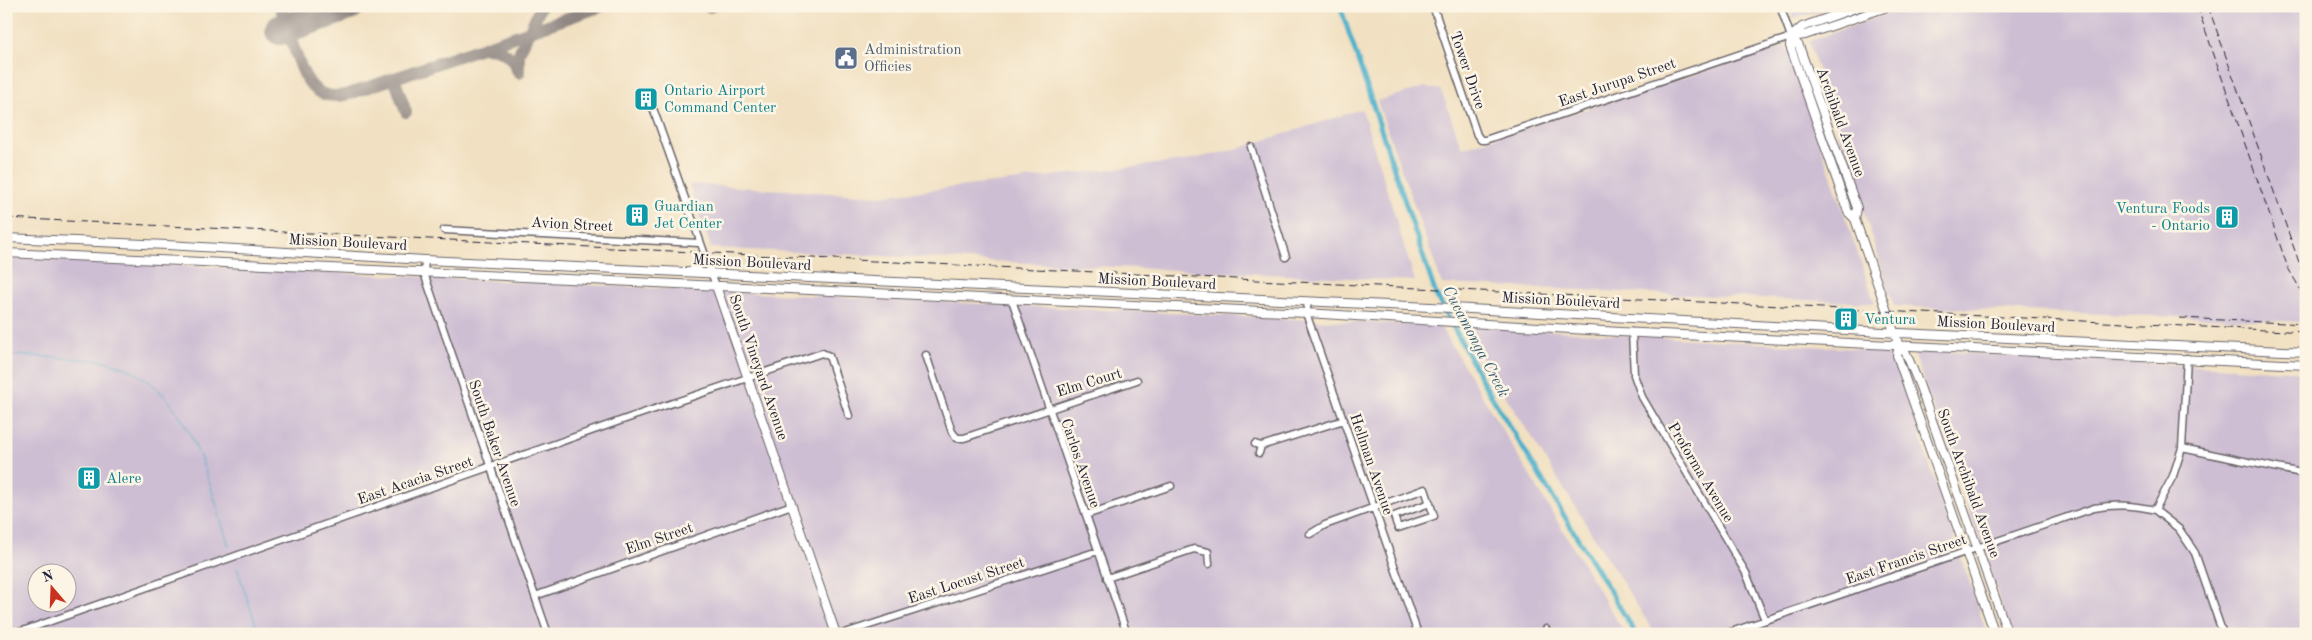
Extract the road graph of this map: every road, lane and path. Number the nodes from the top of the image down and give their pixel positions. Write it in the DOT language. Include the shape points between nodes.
graph roads {
  1 [pos="1433,6"];
  2 [pos="1780,6"];
  3 [pos="1861,6"];
  4 [pos="1890,6"];
  5 [pos="1791,37"];
  6 [pos="1807,93"];
  7 [pos="1822,110"];
  8 [pos="654,111"];
  9 [pos="1481,140"];
  10 [pos="1251,147"];
  11 [pos="1855,218"];
  12 [pos="444,230"];
  13 [pos="6,238"];
  14 [pos="699,244"];
  15 [pos="6,253"];
  16 [pos="704,256"];
  17 [pos="1286,258"];
  18 [pos="425,260"];
  19 [pos="689,272"];
  20 [pos="424,273"];
  21 [pos="710,273"];
  22 [pos="716,286"];
  23 [pos="1012,300"];
  24 [pos="1308,303"];
  25 [pos="1306,313"];
  26 [pos="1888,314"];
  27 [pos="1858,331"];
  28 [pos="1632,332"];
  29 [pos="1894,332"];
  30 [pos="1899,346"];
  31 [pos="1925,347"];
  32 [pos="2306,352"];
  33 [pos="926,356"];
  34 [pos="2187,358"];
  35 [pos="1910,362"];
  36 [pos="2306,364"];
  37 [pos="748,377"];
  38 [pos="1137,380"];
  39 [pos="1049,408"];
  40 [pos="849,416"];
  41 [pos="1344,420"];
  42 [pos="1258,448"];
  43 [pos="2182,448"];
  44 [pos="490,467"];
  45 [pos="2306,474"];
  46 [pos="1171,486"];
  47 [pos="1430,503"];
  48 [pos="792,505"];
  49 [pos="1375,509"];
  50 [pos="2155,510"];
  51 [pos="1086,515"];
  52 [pos="1310,534"];
  53 [pos="1978,548"];
  54 [pos="1098,551"];
  55 [pos="1966,552"];
  56 [pos="1209,564"];
  57 [pos="1108,578"];
  58 [pos="535,596"];
  59 [pos="1766,620"];
  60 [pos="14,634"];
  61 [pos="548,634"];
  62 [pos="836,634"];
  63 [pos="842,634"];
  64 [pos="1126,634"];
  65 [pos="1418,634"];
  66 [pos="1725,634"];
  67 [pos="1995,634"];
  68 [pos="2008,634"];
  69 [pos="2223,634"];
  1 -- 9 [label="street, Tower Drive"];
  2 -- 5 [label="street, Archibald Avenue"];
  3 -- 5 [label="main road" via="1802,27"];
  4 -- 5 [label="main road" via="1805,36"];
  5 -- 6 [label="main road, Archibald Avenue" via="1790,46"];
  5 -- 7 [label="main road, Archibald Avenue" via="1800,46"];
  5 -- 9 [label="street, East Jurupa Street"];
  6 -- 7 [label="main road"];
  6 -- 11 [label="main road, Archibald Avenue" via="1848,212"];
  7 -- 11 [label="main road, Archibald Avenue" via="1857,208"];
  8 -- 14 [label="street, South Vineyard Avenue"];
  10 -- 17 [label="street"];
  11 -- 26 [label="main road, Archibald Avenue"];
  12 -- 14 [label="street, Avion Street"];
  13 -- 18 [label="main road, Mission Boulevard"];
  14 -- 16 [label="street, South Vineyard Avenue"];
  15 -- 20 [label="main road, Mission Boulevard"];
  16 -- 19 [label="main road" via="696,269"];
  16 -- 21 [label="street, South Vineyard Avenue"];
  18 -- 19 [label="main road, Mission Boulevard"];
  18 -- 20 [label="street, South Baker Avenue"];
  19 -- 21 [label="main road, Mission Boulevard"];
  20 -- 22 [label="main road, Mission Boulevard"];
  20 -- 44 [label="street, South Baker Avenue"];
  21 -- 22 [label="street, South Vineyard Avenue"];
  21 -- 24 [label="main road, Mission Boulevard"];
  22 -- 23 [label="main road, Mission Boulevard"];
  22 -- 37 [label="main road, South Vineyard Avenue"];
  23 -- 25 [label="main road, Mission Boulevard"];
  23 -- 39 [label="street, Carlos Avenue"];
  24 -- 25 [label="street"];
  24 -- 27 [label="main road, Mission Boulevard"];
  25 -- 28 [label="main road, Mission Boulevard"];
  25 -- 41 [label="street, Hellman Avenue"];
  26 -- 27 [label="main road" via="1881,327"];
  26 -- 29 [label="main road, Archibald Avenue"];
  27 -- 29 [label="main road, Mission Boulevard"];
  28 -- 30 [label="main road, Mission Boulevard"];
  28 -- 59 [label="street, Proforma Avenue" via="1634,375 1642,397 1746,573"];
  29 -- 30 [label="main road, South Archibald Avenue"];
  29 -- 32 [label="main road, Mission Boulevard"];
  30 -- 31 [label="main road, Mission Boulevard"];
  30 -- 35 [label="main road, South Archibald Avenue"];
  30 -- 55 [label="main road, South Archibald Avenue" via="1897,356"];
  31 -- 34 [label="main road, Mission Boulevard"];
  31 -- 35 [label="main road" via="1912,350"];
  33 -- 39 [label="street" via="952,432 957,438"];
  34 -- 36 [label="main road, Mission Boulevard"];
  34 -- 43 [label="street"];
  35 -- 53 [label="main road, South Archibald Avenue"];
  37 -- 40 [label="street, East Acacia Street" via="825,354 829,356"];
  37 -- 44 [label="street, East Acacia Street"];
  37 -- 48 [label="main road, South Vineyard Avenue"];
  38 -- 39 [label="street, Elm Court"];
  39 -- 51 [label="street, Carlos Avenue"];
  41 -- 42 [label="street"];
  41 -- 49 [label="street, Hellman Avenue"];
  43 -- 45 [label="street"];
  43 -- 50 [label="street" via="2173,476"];
  44 -- 58 [label="street, South Baker Avenue"];
  44 -- 60 [label="street, East Acacia Street"];
  46 -- 51 [label="street"];
  47 -- 47 [label="street" via="1434,516 1398,528 1394,516"];
  47 -- 49 [label="street" via="1425,489"];
  48 -- 58 [label="street, Elm Street"];
  48 -- 62 [label="main road, South Vineyard Avenue"];
  49 -- 52 [label="street" via="1325,525"];
  49 -- 65 [label="street, Hellman Avenue"];
  50 -- 53 [label="street, East Francis Street" via="2130,504 2094,508"];
  50 -- 69 [label="street" via="2179,529 2195,553"];
  51 -- 54 [label="street, Carlos Avenue"];
  53 -- 55 [label="street, East Francis Street"];
  53 -- 68 [label="main road, South Archibald Avenue"];
  54 -- 57 [label="street, Carlos Avenue"];
  54 -- 63 [label="street, East Locust Street"];
  55 -- 59 [label="street, East Francis Street"];
  55 -- 67 [label="main road, South Archibald Avenue"];
  56 -- 57 [label="street" via="1208,552 1194,548"];
  57 -- 64 [label="street, Carlos Avenue"];
  58 -- 61 [label="street, South Baker Avenue"];
  59 -- 66 [label="street, East Francis Street"];
}
